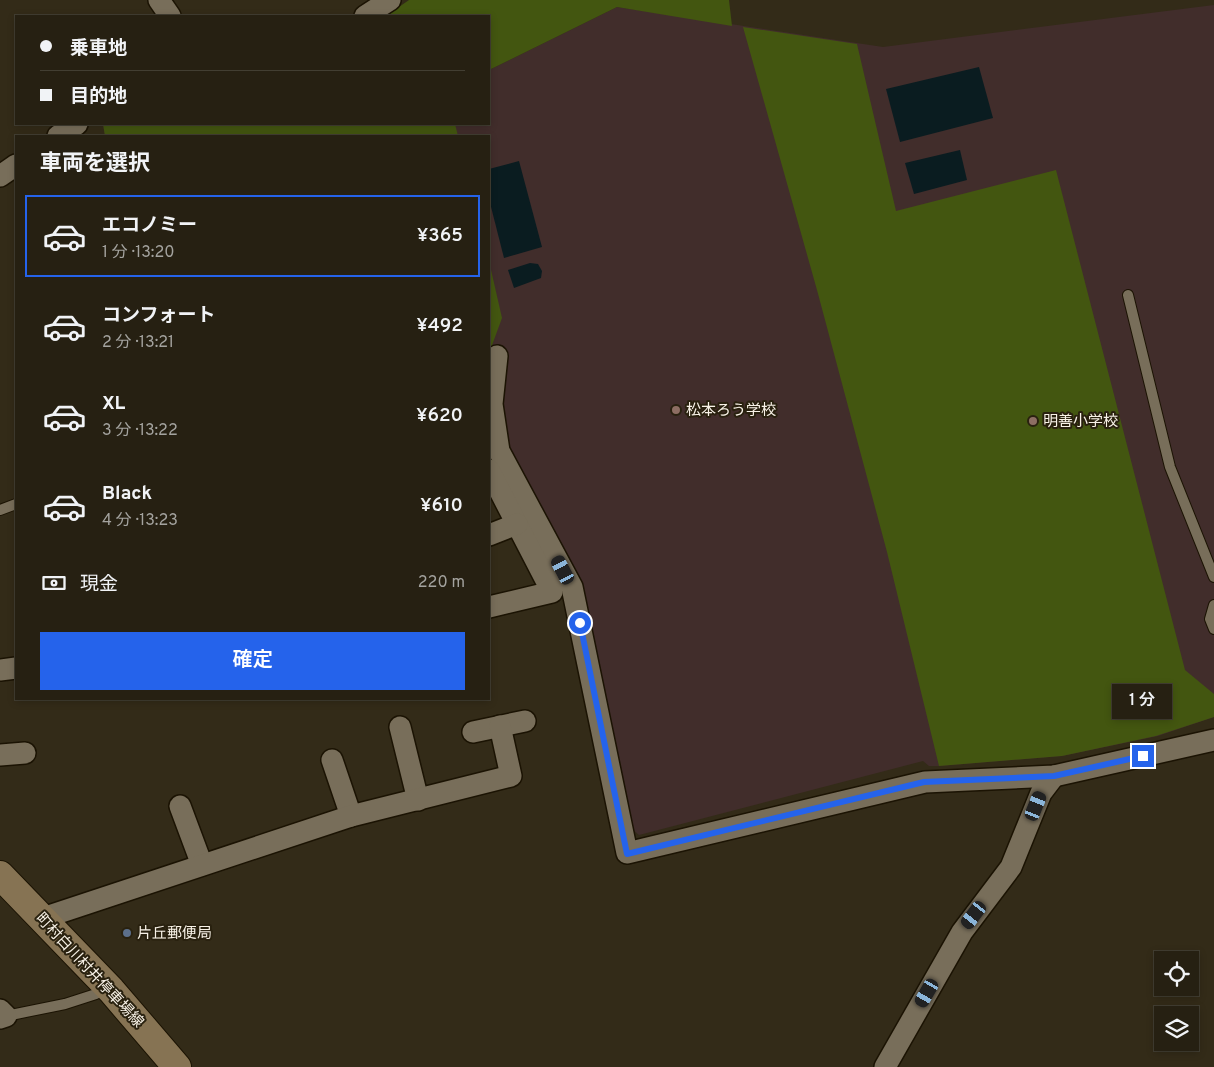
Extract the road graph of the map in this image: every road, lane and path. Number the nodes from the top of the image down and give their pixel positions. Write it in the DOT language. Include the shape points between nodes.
graph roads {
  1 [pos="159,0"];
  2 [pos="390,0"];
  3 [pos="169,15"];
  4 [pos="367,15"];
  5 [pos="75,125"];
  6 [pos="60,135"];
  7 [pos="15,166"];
  8 [pos="0,176"];
  9 [pos="1128,296"];
  10 [pos="497,356"];
  11 [pos="490,472"];
  12 [pos="15,504"];
  13 [pos="0,510"];
  14 [pos="517,524"];
  15 [pos="490,535"];
  16 [pos="1214,578"];
  17 [pos="1214,604"];
  18 [pos="490,607"];
  19 [pos="1214,629"];
  20 [pos="15,668"];
  21 [pos="0,670"];
  22 [pos="525,720"];
  23 [pos="500,726"];
  24 [pos="400,727"];
  25 [pos="473,732"];
  26 [pos="1214,740"];
  27 [pos="25,753"];
  28 [pos="0,755"];
  29 [pos="332,760"];
  30 [pos="1054,776"];
  31 [pos="418,800"];
  32 [pos="180,806"];
  33 [pos="350,816"];
  34 [pos="202,865"];
  35 [pos="0,875"];
  36 [pos="43,918"];
  37 [pos="96,994"];
  38 [pos="2,1015"];
  39 [pos="177,1067"];
  40 [pos="885,1067"];
  1 -- 3 [label="street"];
  2 -- 4 [label="street"];
  5 -- 6 [label="street"];
  7 -- 8 [label="street"];
  9 -- 16 [label="lane" via="1170,467"];
  10 -- 30 [label="street" via="492,404 499,451 572,587 627,854 924,782"];
  11 -- 14 [label="street"];
  12 -- 13 [label="lane"];
  14 -- 15 [label="street"];
  14 -- 18 [label="street" via="552,592"];
  17 -- 19 [label="lane" via="1210,619"];
  20 -- 21 [label="street"];
  22 -- 23 [label="street"];
  23 -- 25 [label="street"];
  23 -- 31 [label="street" via="511,776"];
  24 -- 31 [label="street"];
  26 -- 30 [label="street"];
  27 -- 28 [label="street"];
  29 -- 33 [label="street"];
  30 -- 40 [label="street" via="1042,793 1011,866 962,932"];
  31 -- 33 [label="street"];
  32 -- 34 [label="street"];
  33 -- 34 [label="street"];
  34 -- 36 [label="street"];
  35 -- 36 [label="main road, 町村白川村井停車場線"];
  36 -- 39 [label="main road, 町村白川村井停車場線"];
  37 -- 38 [label="lane" via="65,1004"];
}
